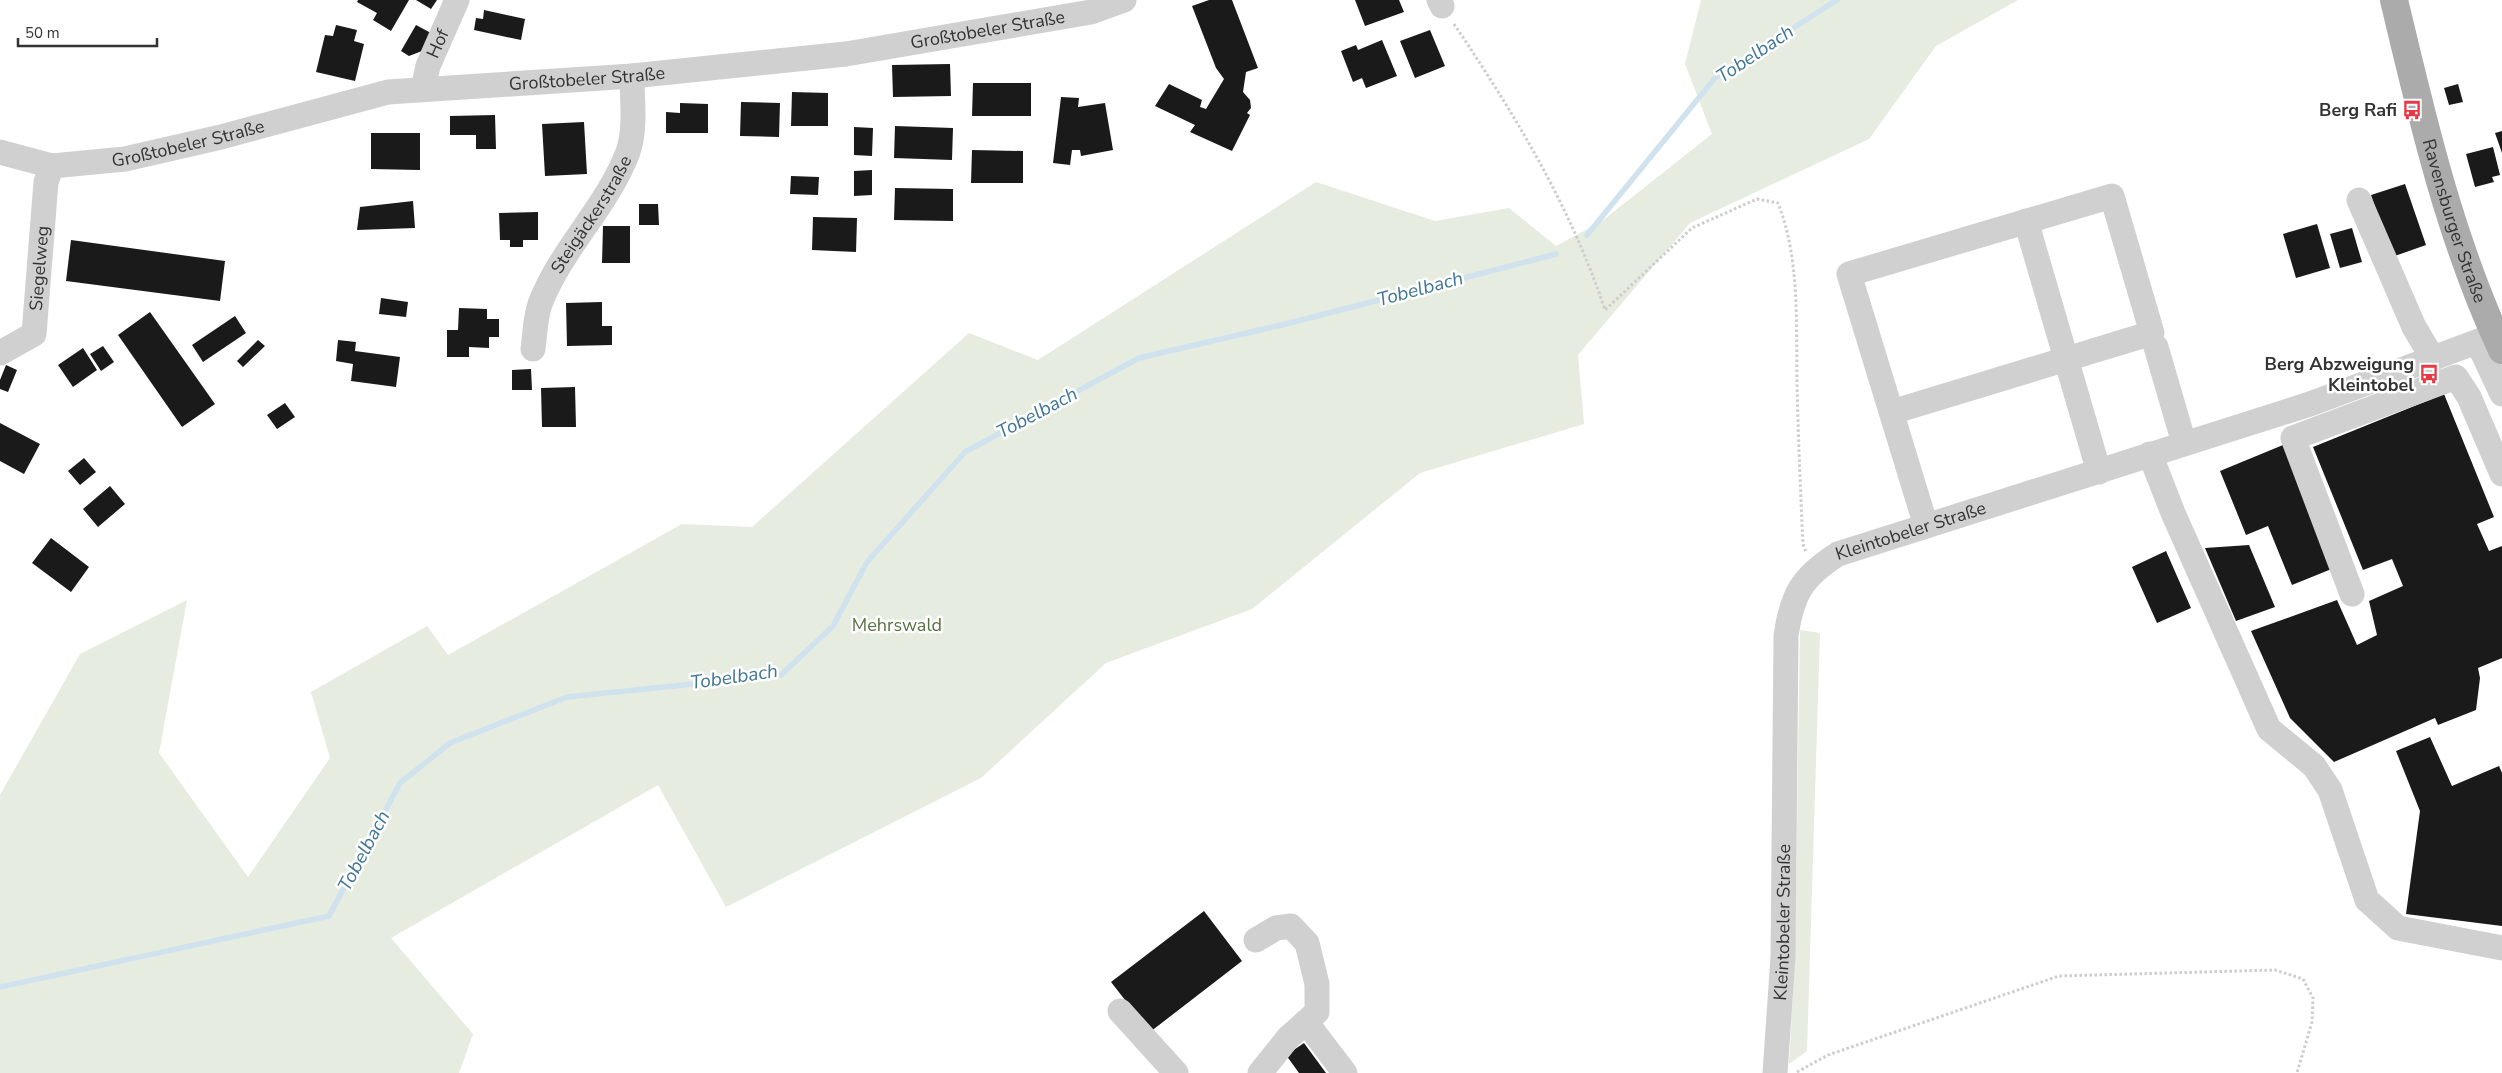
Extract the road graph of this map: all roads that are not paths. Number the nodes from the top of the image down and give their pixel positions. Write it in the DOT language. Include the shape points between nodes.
graph roads {
  1 [pos="457,0"];
  2 [pos="1124,0"];
  3 [pos="2394,0"];
  4 [pos="632,76"];
  5 [pos="424,89"];
  6 [pos="0,152"];
  7 [pos="52,166"];
  8 [pos="2359,200"];
  9 [pos="2026,221"];
  10 [pos="2492,342"];
  11 [pos="2156,347"];
  12 [pos="533,349"];
  13 [pos="0,353"];
  14 [pos="2433,359"];
  15 [pos="2066,360"];
  16 [pos="2502,394"];
  17 [pos="1892,412"];
  18 [pos="2184,443"];
  19 [pos="2150,454"];
  20 [pos="2098,472"];
  21 [pos="2502,474"];
  22 [pos="1926,526"];
  23 [pos="2352,594"];
  24 [pos="1256,940"];
  25 [pos="2502,948"];
  26 [pos="1120,1011"];
  27 [pos="1306,1022"];
  28 [pos="1176,1073"];
  29 [pos="1260,1073"];
  30 [pos="1345,1073"];
  31 [pos="1775,1073"];
  1 -- 5 [label="street, Hof" via="428,66"];
  2 -- 4 [label="street, Großtobeler Straße" via="1082,14 846,54"];
  3 -- 10 [label="main road, Ravensburger Straße" via="2452,221"];
  4 -- 5 [label="street, Großtobeler Straße"];
  4 -- 12 [label="street, Steigäckerstraße" via="632,134 628,151 611,185 553,275 539,306"];
  5 -- 7 [label="street, Großtobeler Straße" via="388,92 230,135 125,159"];
  6 -- 7 [label="street"];
  7 -- 13 [label="street, Siegelweg" via="46,182 34,334"];
  8 -- 14 [label="street" via="2414,327"];
  9 -- 15 [label="street"];
  9 -- 15 [label="street" via="2112,196 2152,334"];
  9 -- 17 [label="street" via="1849,274"];
  10 -- 14 [label="street, Kleintobeler Straße"];
  10 -- 16 [label="street"];
  11 -- 18 [label="street"];
  14 -- 18 [label="street, Kleintobeler Straße" via="2310,404"];
  15 -- 17 [label="street"];
  15 -- 20 [label="street"];
  17 -- 22 [label="street"];
  18 -- 19 [label="street, Kleintobeler Straße"];
  19 -- 20 [label="street, Kleintobeler Straße"];
  19 -- 25 [label="street" via="2173,513 2270,729 2314,766 2330,790 2367,900 2398,928"];
  20 -- 22 [label="street, Kleintobeler Straße"];
  21 -- 23 [label="street" via="2469,397 2456,377 2293,438"];
  22 -- 31 [label="street, Kleintobeler Straße" via="1838,554 1806,578 1789,614 1786,636 1783,957"];
  24 -- 27 [label="street" via="1276,928 1291,926 1307,943 1317,984 1317,1012"];
  26 -- 28 [label="street"];
  27 -- 29 [label="street" via="1288,1038"];
  27 -- 30 [label="street"];
}
